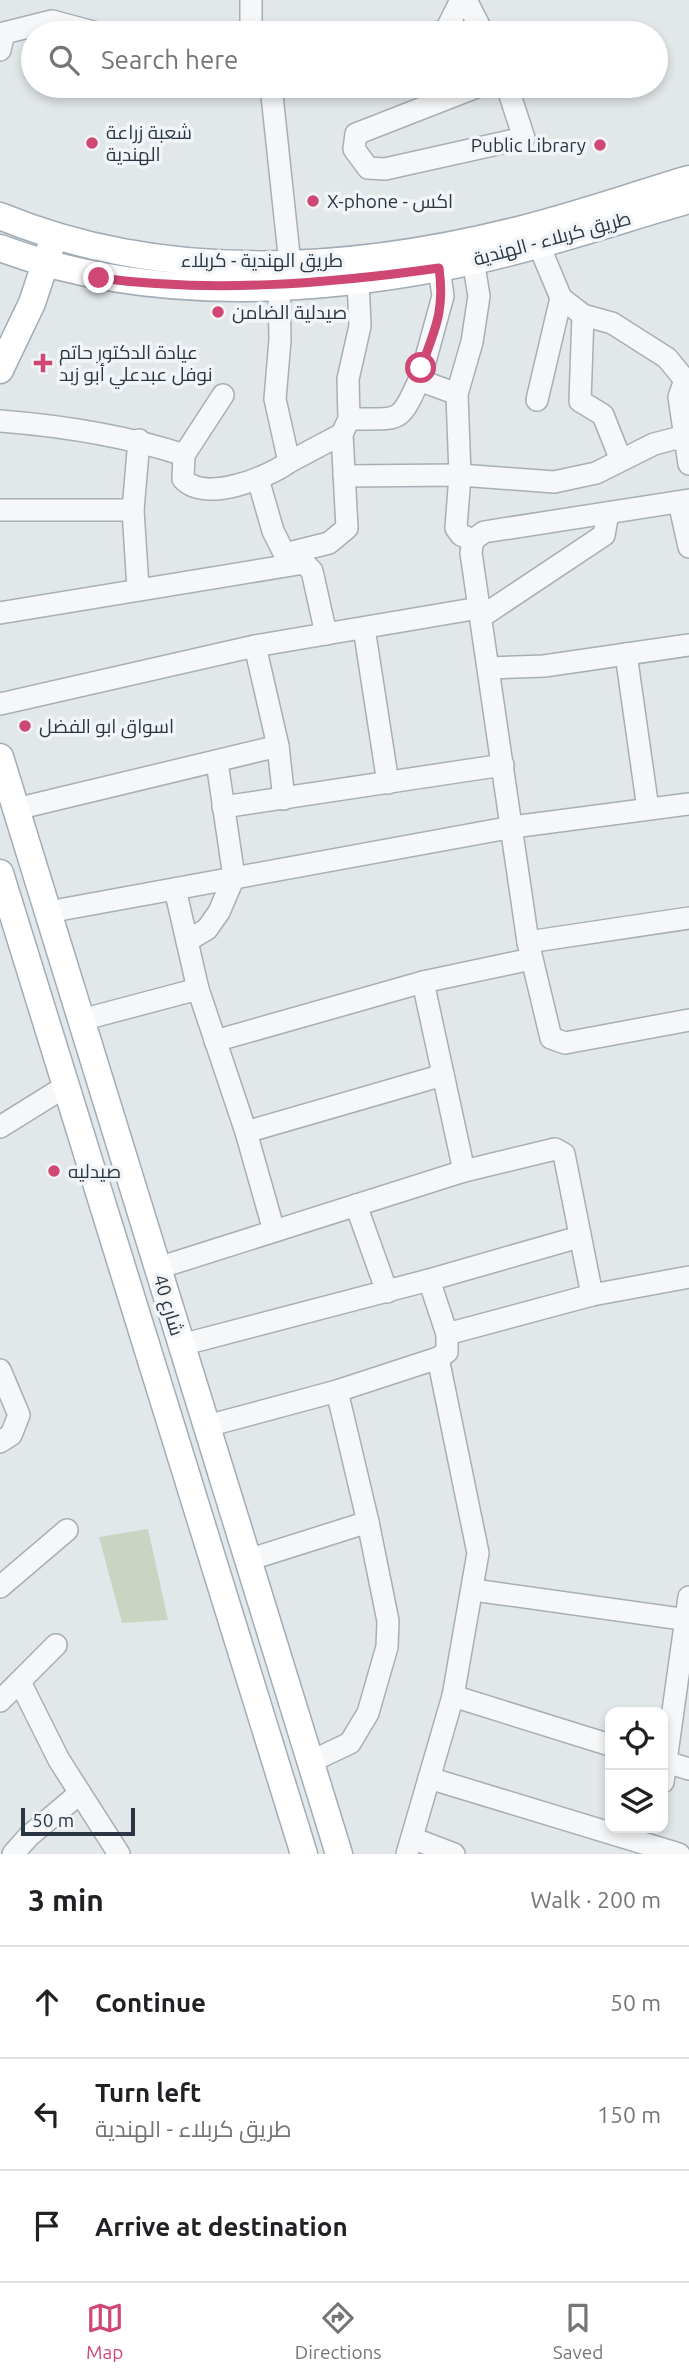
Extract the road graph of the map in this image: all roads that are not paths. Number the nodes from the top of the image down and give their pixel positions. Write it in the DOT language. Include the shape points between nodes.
graph roads {
  1 [pos="251,0"];
  2 [pos="461,0"];
  3 [pos="466,0"];
  4 [pos="251,21"];
  5 [pos="450,21"];
  6 [pos="477,21"];
  7 [pos="21,31"];
  8 [pos="1,36"];
  9 [pos="272,98"];
  10 [pos="449,98"];
  11 [pos="511,98"];
  12 [pos="689,179"];
  13 [pos="689,201"];
  14 [pos="0,216"];
  15 [pos="54,237"];
  16 [pos="538,243"];
  17 [pos="0,247"];
  18 [pos="125,254"];
  19 [pos="473,260"];
  20 [pos="45,265"];
  21 [pos="439,268"];
  22 [pos="284,275"];
  23 [pos="358,280"];
  24 [pos="121,281"];
  25 [pos="561,298"];
  26 [pos="583,315"];
  27 [pos="0,370"];
  28 [pos="421,376"];
  29 [pos="687,380"];
  30 [pos="457,394"];
  31 [pos="223,395"];
  32 [pos="537,400"];
  33 [pos="0,421"];
  34 [pos="345,426"];
  35 [pos="685,436"];
  36 [pos="139,440"];
  37 [pos="184,455"];
  38 [pos="620,458"];
  39 [pos="289,462"];
  40 [pos="689,464"];
  41 [pos="460,475"];
  42 [pos="344,476"];
  43 [pos="258,479"];
  44 [pos="684,501"];
  45 [pos="0,510"];
  46 [pos="133,510"];
  47 [pos="608,513"];
  48 [pos="473,540"];
  49 [pos="689,547"];
  50 [pos="288,559"];
  51 [pos="138,588"];
  52 [pos="480,612"];
  53 [pos="0,613"];
  54 [pos="364,628"];
  55 [pos="326,634"];
  56 [pos="689,645"];
  57 [pos="255,646"];
  58 [pos="626,654"];
  59 [pos="488,668"];
  60 [pos="0,704"];
  61 [pos="278,746"];
  62 [pos="0,757"];
  63 [pos="217,762"];
  64 [pos="503,765"];
  65 [pos="388,783"];
  66 [pos="284,799"];
  67 [pos="689,806"];
  68 [pos="223,807"];
  69 [pos="16,809"];
  70 [pos="648,809"];
  71 [pos="513,827"];
  72 [pos="0,873"];
  73 [pos="234,877"];
  74 [pos="175,889"];
  75 [pos="48,912"];
  76 [pos="7,917"];
  77 [pos="689,918"];
  78 [pos="187,941"];
  79 [pos="530,951"];
  80 [pos="423,982"];
  81 [pos="198,989"];
  82 [pos="81,1020"];
  83 [pos="689,1020"];
  84 [pos="215,1041"];
  85 [pos="443,1074"];
  86 [pos="66,1086"];
  87 [pos="0,1126"];
  88 [pos="246,1132"];
  89 [pos="464,1171"];
  90 [pos="356,1205"];
  91 [pos="274,1231"];
  92 [pos="579,1237"];
  93 [pos="158,1268"];
  94 [pos="689,1277"];
  95 [pos="429,1280"];
  96 [pos="387,1292"];
  97 [pos="592,1295"];
  98 [pos="447,1334"];
  99 [pos="181,1345"];
  100 [pos="438,1358"];
  101 [pos="0,1370"];
  102 [pos="337,1391"];
  103 [pos="206,1426"];
  104 [pos="0,1442"];
  105 [pos="368,1521"];
  106 [pos="66,1530"];
  107 [pos="248,1560"];
  108 [pos="0,1587"];
  109 [pos="474,1590"];
  110 [pos="689,1597"];
  111 [pos="265,1616"];
  112 [pos="688,1620"];
  113 [pos="234,1626"];
  114 [pos="56,1645"];
  115 [pos="20,1682"];
  116 [pos="288,1692"];
  117 [pos="453,1696"];
  118 [pos="0,1701"];
  119 [pos="257,1702"];
  120 [pos="605,1743"];
  121 [pos="668,1743"];
  122 [pos="310,1762"];
  123 [pos="668,1768"];
  124 [pos="689,1769"];
  125 [pos="429,1778"];
  126 [pos="80,1793"];
  127 [pos="651,1842"];
  128 [pos="409,1846"];
  129 [pos="13,1854"];
  130 [pos="119,1854"];
  131 [pos="304,1854"];
  132 [pos="339,1854"];
  133 [pos="454,1854"];
  134 [pos="679,1854"];
  1 -- 4 [label="street"];
  2 -- 5 [label="street"];
  3 -- 6 [label="street"];
  7 -- 8 [label="street"];
  9 -- 22 [label="street"];
  10 -- 11 [label="street" via="356,134 354,149 368,168 385,169 524,138"];
  12 -- 22 [label="main road, طريق الهندية - كربلاء" via="527,228"];
  13 -- 16 [label="main road, طريق كربلاء - الهندية"];
  14 -- 15 [label="main road, طريق الهندية - كربلاء"];
  15 -- 18 [label="main road, طريق الهندية - كربلاء"];
  15 -- 20 [label="main road"];
  16 -- 19 [label="main road, طريق كربلاء - الهندية"];
  16 -- 25 [label="street"];
  17 -- 20 [label="main road, طريق كربلاء - الهندية"];
  18 -- 22 [label="main road, طريق الهندية - كربلاء"];
  18 -- 24 [label="main road" via="117,269"];
  19 -- 21 [label="main road, طريق كربلاء - الهندية"];
  19 -- 30 [label="street" via="479,296"];
  20 -- 24 [label="main road, طريق كربلاء - الهندية"];
  20 -- 27 [label="main road"];
  21 -- 23 [label="main road, طريق كربلاء - الهندية"];
  21 -- 28 [label="street" via="443,296"];
  22 -- 23 [label="main road, طريق كربلاء - الهندية"];
  22 -- 24 [label="main road, طريق كربلاء - الهندية" via="204,286"];
  22 -- 39 [label="street" via="275,399"];
  23 -- 34 [label="street" via="360,326 348,379"];
  25 -- 26 [label="street"];
  25 -- 32 [label="street"];
  26 -- 29 [label="street" via="612,323 667,358"];
  26 -- 38 [label="street" via="580,401 603,415"];
  28 -- 30 [label="street" via="427,383"];
  28 -- 34 [label="street" via="404,412 395,418"];
  29 -- 35 [label="street" via="679,397"];
  30 -- 41 [label="street"];
  31 -- 37 [label="street"];
  33 -- 36 [label="street" via="74,427"];
  34 -- 39 [label="street"];
  34 -- 42 [label="street"];
  35 -- 38 [label="street"];
  35 -- 40 [label="street"];
  36 -- 37 [label="street"];
  36 -- 46 [label="street"];
  37 -- 43 [label="street" via="183,479 193,486 216,488"];
  38 -- 41 [label="street" via="596,473 554,482"];
  39 -- 43 [label="street"];
  41 -- 42 [label="street"];
  41 -- 48 [label="street" via="456,528 461,536"];
  42 -- 50 [label="street" via="347,528 329,543"];
  43 -- 50 [label="street" via="273,531"];
  44 -- 47 [label="street"];
  44 -- 49 [label="street"];
  45 -- 46 [label="street"];
  46 -- 51 [label="street"];
  47 -- 48 [label="street" via="484,532"];
  47 -- 52 [label="street" via="604,536"];
  48 -- 52 [label="street"];
  50 -- 51 [label="street"];
  50 -- 55 [label="street" via="304,563 312,571"];
  51 -- 53 [label="street"];
  52 -- 54 [label="street"];
  52 -- 59 [label="street"];
  54 -- 55 [label="street"];
  54 -- 65 [label="street"];
  55 -- 57 [label="street"];
  56 -- 58 [label="street"];
  57 -- 60 [label="street"];
  57 -- 61 [label="street"];
  58 -- 59 [label="street" via="544,666"];
  58 -- 70 [label="street"];
  59 -- 64 [label="street"];
  61 -- 63 [label="street"];
  61 -- 66 [label="street"];
  62 -- 69 [label="main road, شارع 40"];
  63 -- 68 [label="street"];
  63 -- 69 [label="street"];
  64 -- 65 [label="street"];
  64 -- 71 [label="street"];
  65 -- 66 [label="street"];
  66 -- 68 [label="street"];
  67 -- 70 [label="street"];
  68 -- 73 [label="street"];
  69 -- 75 [label="main road, شارع 40"];
  70 -- 71 [label="street"];
  71 -- 73 [label="street"];
  71 -- 79 [label="street"];
  72 -- 76 [label="main road, شارع 40"];
  73 -- 74 [label="street"];
  73 -- 78 [label="street" via="207,929"];
  74 -- 75 [label="street"];
  74 -- 78 [label="street"];
  75 -- 82 [label="main road, شارع 40"];
  76 -- 86 [label="main road, شارع 40"];
  77 -- 79 [label="street"];
  78 -- 81 [label="street"];
  79 -- 80 [label="street"];
  79 -- 83 [label="street" via="551,1038 565,1043"];
  80 -- 84 [label="street"];
  80 -- 85 [label="street"];
  81 -- 82 [label="street"];
  81 -- 84 [label="street"];
  82 -- 93 [label="main road, شارع 40"];
  84 -- 88 [label="street"];
  85 -- 88 [label="street"];
  85 -- 89 [label="street"];
  86 -- 87 [label="street"];
  86 -- 113 [label="main road, شارع 40"];
  88 -- 91 [label="street"];
  89 -- 90 [label="street"];
  89 -- 92 [label="street" via="555,1149 564,1154"];
  90 -- 91 [label="street"];
  90 -- 96 [label="street"];
  91 -- 93 [label="street"];
  92 -- 95 [label="street"];
  92 -- 97 [label="street"];
  93 -- 99 [label="main road, شارع 40"];
  94 -- 97 [label="street"];
  95 -- 96 [label="street"];
  95 -- 98 [label="street"];
  96 -- 99 [label="street"];
  97 -- 98 [label="street"];
  98 -- 100 [label="street" via="447,1352"];
  99 -- 103 [label="main road, شارع 40"];
  100 -- 102 [label="street"];
  100 -- 109 [label="street" via="477,1536"];
  101 -- 104 [label="street" via="19,1415 11,1435"];
  102 -- 103 [label="street"];
  102 -- 105 [label="street"];
  103 -- 107 [label="main road, شارع 40"];
  105 -- 107 [label="street"];
  105 -- 122 [label="street" via="388,1621 387,1647 368,1713 350,1743"];
  106 -- 108 [label="street"];
  107 -- 111 [label="main road, شارع 40"];
  109 -- 112 [label="street"];
  109 -- 117 [label="street"];
  110 -- 112 [label="street"];
  111 -- 113 [label="main road"];
  111 -- 116 [label="main road, شارع 40"];
  112 -- 121 [label="street"];
  113 -- 119 [label="main road, شارع 40"];
  114 -- 115 [label="street"];
  115 -- 118 [label="street"];
  115 -- 126 [label="street"];
  116 -- 119 [label="main road"];
  116 -- 122 [label="main road, شارع 40"];
  117 -- 120 [label="street"];
  117 -- 125 [label="street"];
  119 -- 131 [label="main road, شارع 40"];
  122 -- 132 [label="main road, شارع 40"];
  123 -- 124 [label="street"];
  125 -- 127 [label="street"];
  125 -- 128 [label="street"];
  126 -- 129 [label="street"];
  126 -- 130 [label="street"];
  127 -- 134 [label="street"];
  128 -- 133 [label="street"];
}
